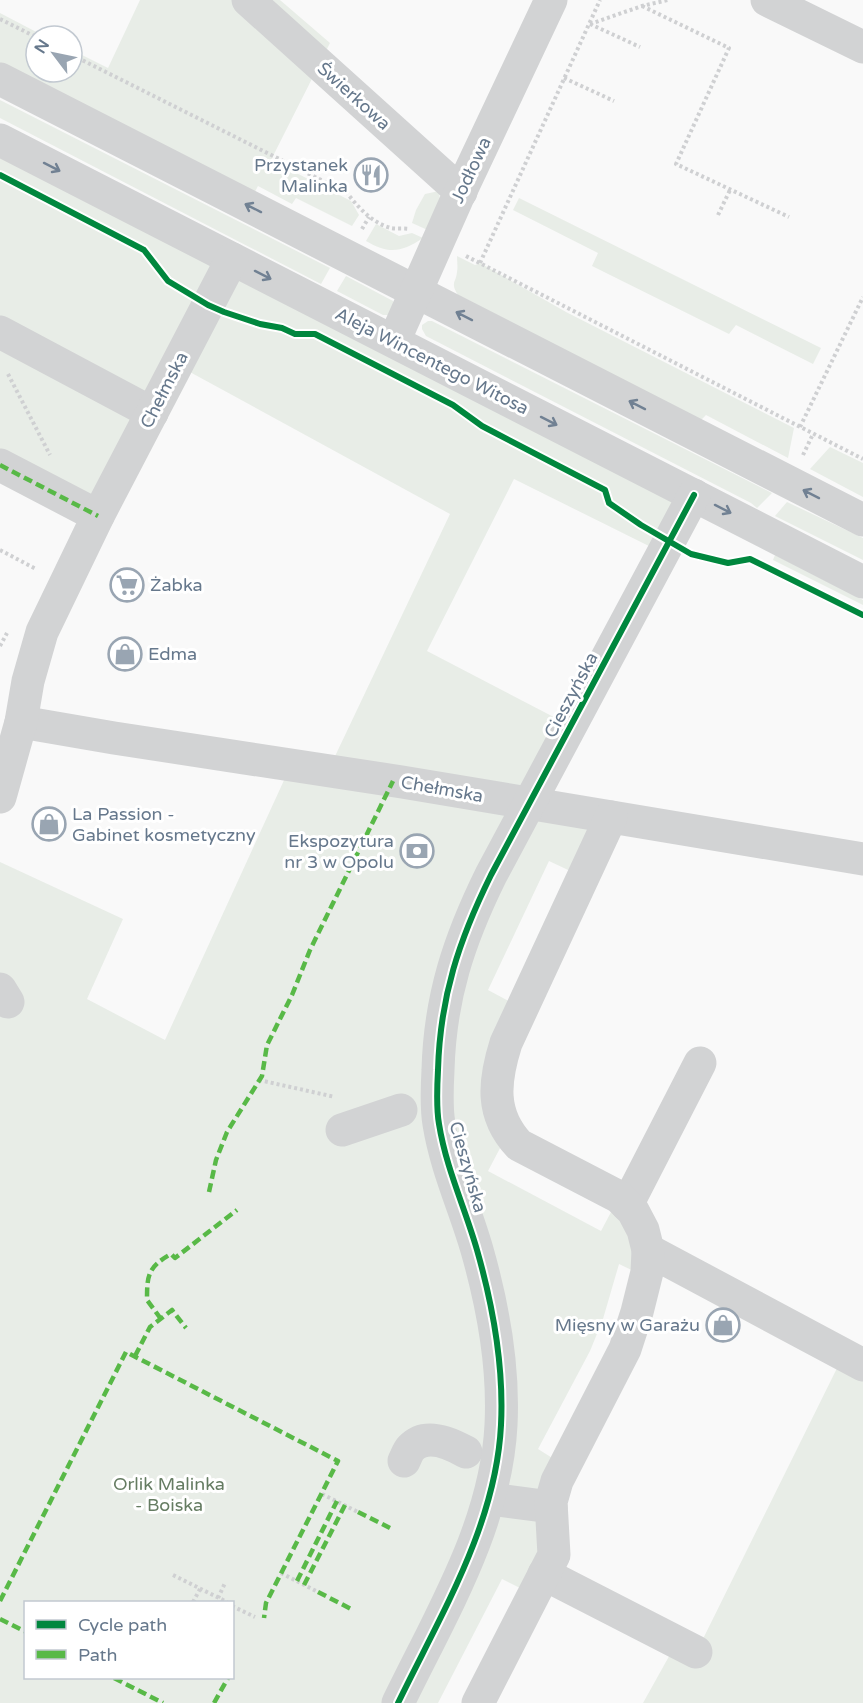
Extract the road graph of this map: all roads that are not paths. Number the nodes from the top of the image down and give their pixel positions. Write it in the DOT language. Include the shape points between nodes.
graph roads {
  1 [pos="248,0"];
  2 [pos="551,0"];
  3 [pos="767,0"];
  4 [pos="813,10"];
  5 [pos="863,47"];
  6 [pos="0,79"];
  7 [pos="0,140"];
  8 [pos="461,192"];
  9 [pos="232,259"];
  10 [pos="416,292"];
  11 [pos="0,332"];
  12 [pos="394,342"];
  13 [pos="152,413"];
  14 [pos="0,465"];
  15 [pos="694,495"];
  16 [pos="98,516"];
  17 [pos="863,520"];
  18 [pos="863,582"];
  19 [pos="21,722"];
  20 [pos="0,797"];
  21 [pos="530,804"];
  22 [pos="611,817"];
  23 [pos="863,859"];
  24 [pos="700,1063"];
  25 [pos="401,1110"];
  26 [pos="342,1130"];
  27 [pos="627,1205"];
  28 [pos="648,1250"];
  29 [pos="863,1365"];
  30 [pos="466,1452"];
  31 [pos="404,1461"];
  32 [pos="490,1499"];
  33 [pos="551,1507"];
  34 [pos="544,1574"];
  35 [pos="696,1652"];
  36 [pos="398,1703"];
  37 [pos="478,1703"];
  1 -- 8 [label="street, Świerkowa"];
  2 -- 8 [label="street, Jodłowa"];
  3 -- 4 [label="street"];
  4 -- 5 [label="street"];
  10 -- 6 [label="street, one-way"];
  7 -- 9 [label="street, Aleja Wincentego Witosa, one-way"];
  8 -- 10 [label="street, Jodłowa"];
  9 -- 12 [label="street, Aleja Wincentego Witosa, one-way"];
  9 -- 13 [label="street, Chełmska"];
  10 -- 12 [label="street, Jodłowa"];
  17 -- 10 [label="street, one-way"];
  11 -- 13 [label="street"];
  12 -- 15 [label="street, Aleja Wincentego Witosa, one-way"];
  13 -- 16 [label="street, Chełmska"];
  14 -- 16 [label="street"];
  15 -- 18 [label="street, Aleja Wincentego Witosa, one-way"];
  15 -- 21 [label="street, Cieszyńska"];
  16 -- 19 [label="street, Chełmska" via="42,632"];
  19 -- 20 [label="street, Chełmska"];
  19 -- 21 [label="street, Chełmska"];
  21 -- 22 [label="street, Chełmska"];
  21 -- 32 [label="street, Cieszyńska" via="472,913 458,949 438,1058 438,1122 477,1249 496,1330 501,1424"];
  22 -- 23 [label="street, Chełmska"];
  22 -- 27 [label="street" via="506,1043 497,1094 498,1112 519,1145 619,1197"];
  24 -- 27 [label="street"];
  25 -- 26 [label="street"];
  27 -- 28 [label="street" via="643,1230"];
  28 -- 29 [label="street"];
  28 -- 33 [label="street" via="647,1272 624,1350 557,1481"];
  30 -- 31 [label="street" via="447,1441 424,1440 411,1448"];
  32 -- 33 [label="street"];
  32 -- 36 [label="street, Cieszyńska" via="466,1564"];
  33 -- 34 [label="street" via="554,1555"];
  34 -- 35 [label="street"];
  34 -- 37 [label="street"];
}
